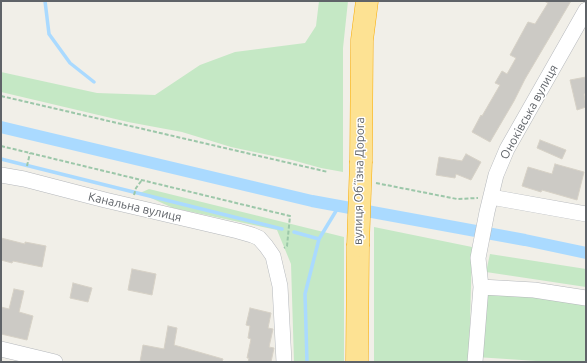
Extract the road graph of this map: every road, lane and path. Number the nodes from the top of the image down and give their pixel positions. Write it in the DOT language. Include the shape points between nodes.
graph roads {
  1 [pos="367,1"];
  2 [pos="586,10"];
  3 [pos="586,36"];
  4 [pos="569,41"];
  5 [pos="1,96"];
  6 [pos="1,146"];
  7 [pos="30,153"];
  8 [pos="26,169"];
  9 [pos="328,172"];
  10 [pos="1,175"];
  11 [pos="142,180"];
  12 [pos="373,182"];
  13 [pos="134,195"];
  14 [pos="491,197"];
  15 [pos="586,214"];
  16 [pos="269,251"];
  17 [pos="481,287"];
  18 [pos="586,298"];
  19 [pos="1,349"];
  20 [pos="55,362"];
  21 [pos="284,362"];
  22 [pos="357,362"];
  23 [pos="475,362"];
  1 -- 22 [label="highway, вулиця Обʼїзна Дорога, bridge" via="362,40"];
  2 -- 4 [label="street, Оноківська вулиця"];
  3 -- 4 [label="street"];
  4 -- 14 [label="street, Оноківська вулиця" via="507,149 496,175"];
  5 -- 9 [label="path"];
  6 -- 7 [label="path"];
  7 -- 8 [label="path"];
  7 -- 11 [label="path"];
  10 -- 16 [label="street, Канальна вулиця" via="252,235 259,238"];
  11 -- 13 [label="path"];
  11 -- 16 [label="path" via="290,216 287,246"];
  12 -- 14 [label="path" via="457,200"];
  14 -- 15 [label="street"];
  14 -- 17 [label="street, Оноківська вулиця" via="478,258"];
  16 -- 21 [label="street" via="280,286"];
  17 -- 18 [label="street" via="534,290"];
  17 -- 23 [label="street, Оноківська вулиця"];
  19 -- 20 [label="street"];
}
